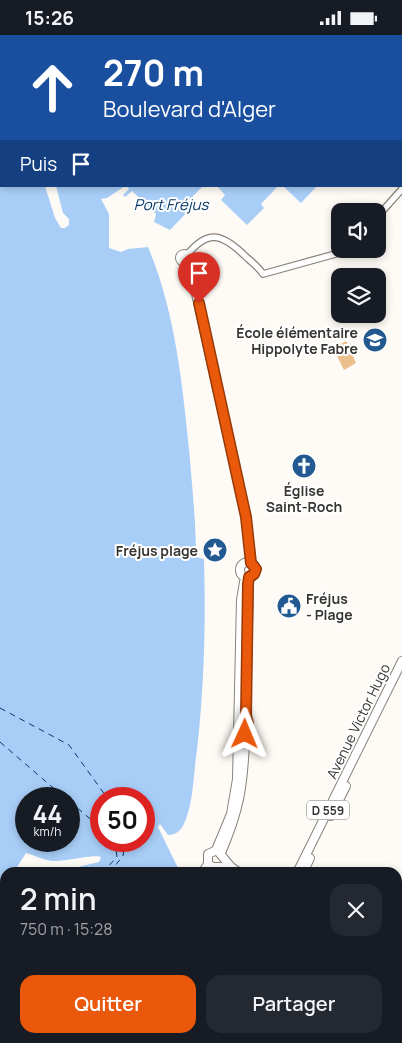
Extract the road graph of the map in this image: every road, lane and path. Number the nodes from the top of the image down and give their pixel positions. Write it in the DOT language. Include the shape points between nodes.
graph roads {
  1 [pos="401,188"];
  2 [pos="386,206"];
  3 [pos="331,255"];
  4 [pos="187,260"];
  5 [pos="251,563"];
  6 [pos="247,577"];
  7 [pos="402,661"];
  8 [pos="402,672"];
  9 [pos="216,862"];
  10 [pos="231,867"];
  11 [pos="300,867"];
  12 [pos="306,867"];
  1 -- 2 [label="street"];
  3 -- 4 [label="street" via="262,272 229,241 216,237 202,240"];
  4 -- 5 [label="main road" via="244,510"];
  5 -- 6 [label="main road" via="255,571"];
  5 -- 6 [label="main road" via="241,566 240,572"];
  6 -- 9 [label="main road" via="242,794"];
  7 -- 11 [label="main road, Avenue Victor Hugo / D 559"];
  8 -- 12 [label="main road, Avenue Victor Hugo / D 559"];
  9 -- 10 [label="main road"];
}
